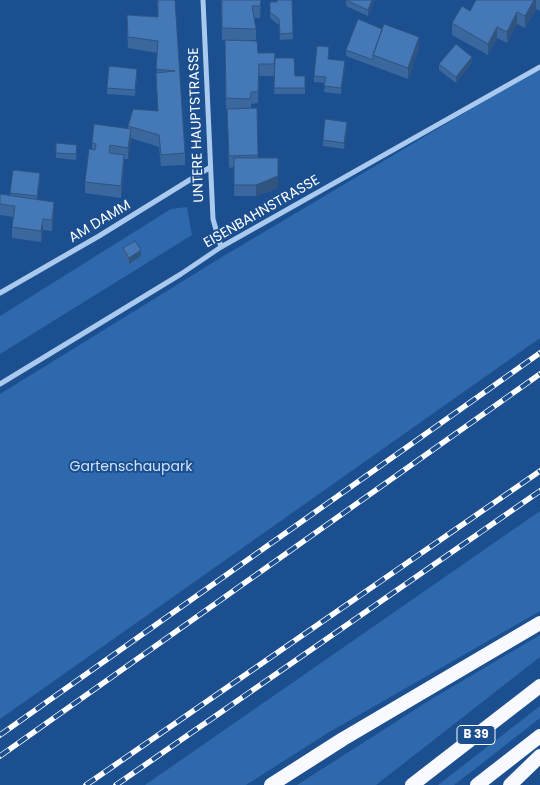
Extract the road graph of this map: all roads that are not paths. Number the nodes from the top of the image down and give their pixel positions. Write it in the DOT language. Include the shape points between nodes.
graph roads {
  1 [pos="204,0"];
  2 [pos="540,67"];
  3 [pos="209,168"];
  4 [pos="221,247"];
  5 [pos="0,293"];
  6 [pos="0,384"];
  7 [pos="540,623"];
  8 [pos="540,686"];
  9 [pos="540,736"];
  10 [pos="540,756"];
  11 [pos="271,785"];
  12 [pos="412,785"];
  13 [pos="477,785"];
  14 [pos="510,785"];
  1 -- 3 [label="street, UNTERE HAUPTSTRASSE"];
  2 -- 4 [label="street, EISENBAHNSTRASSE"];
  3 -- 4 [label="street, UNTERE HAUPTSTRASSE" via="213,219"];
  3 -- 5 [label="street, AM DAMM"];
  4 -- 6 [label="street, EISENBAHNSTRASSE"];
  7 -- 11 [label="highway" via="359,729"];
  8 -- 12 [label="highway, B 39"];
  9 -- 13 [label="highway"];
  10 -- 14 [label="highway"];
}
